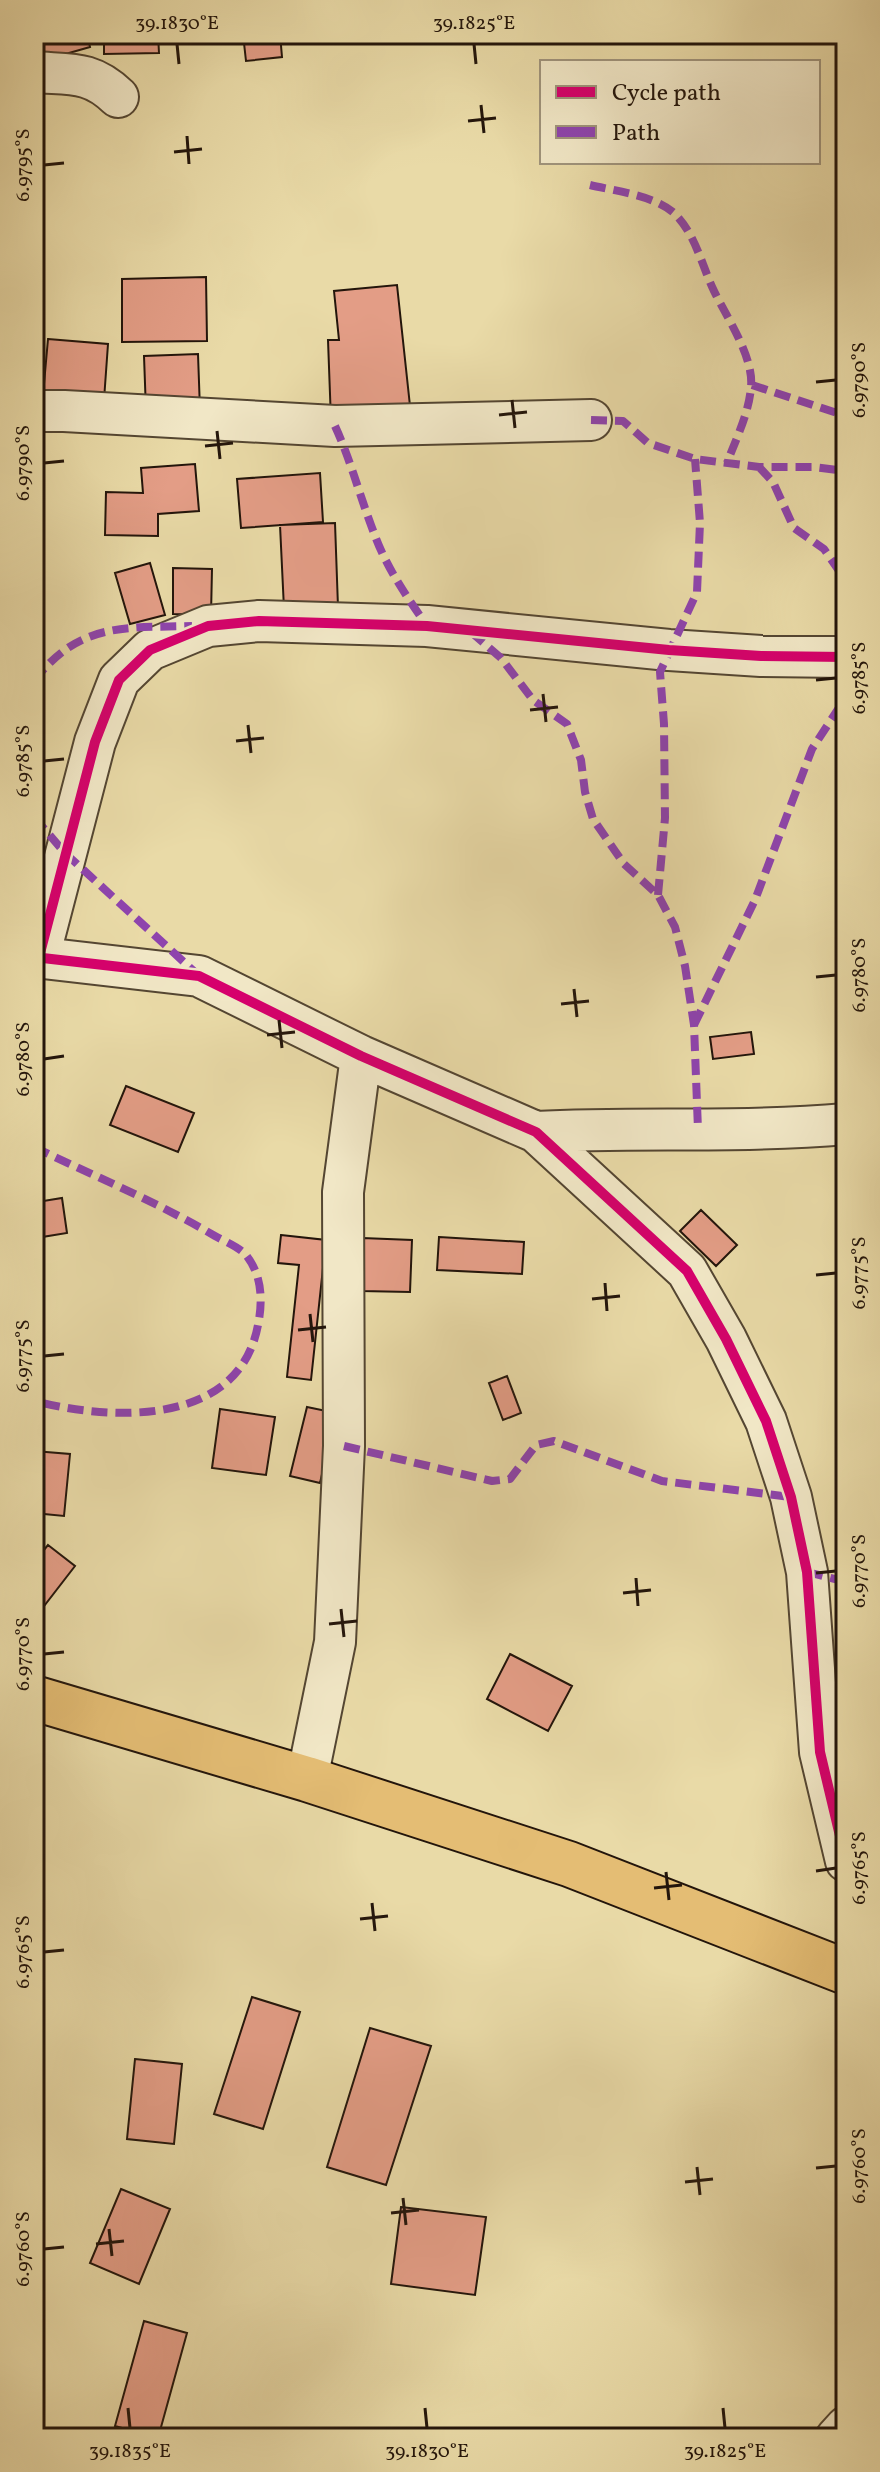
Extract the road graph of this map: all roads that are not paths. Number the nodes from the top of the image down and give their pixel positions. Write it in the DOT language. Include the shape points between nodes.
graph roads {
  1 [pos="34,72"];
  2 [pos="118,97"];
  3 [pos="34,411"];
  4 [pos="591,420"];
  5 [pos="846,657"];
  6 [pos="36,957"];
  7 [pos="361,1056"];
  8 [pos="846,1124"];
  9 [pos="536,1132"];
  10 [pos="34,1698"];
  11 [pos="307,1779"];
  12 [pos="846,1861"];
  13 [pos="846,1972"];
  14 [pos="846,2427"];
  15 [pos="836,2438"];
  1 -- 2 [label="street" via="91,77"];
  3 -- 4 [label="street" via="335,426"];
  5 -- 6 [label="street" via="669,650 427,626 259,621 208,626 150,650 119,680 95,742"];
  6 -- 7 [label="street" via="199,976"];
  7 -- 9 [label="street"];
  7 -- 11 [label="street" via="343,1192 344,1446 335,1642"];
  8 -- 9 [label="street"];
  9 -- 12 [label="street" via="687,1271 766,1421 791,1497 807,1572 820,1752"];
  10 -- 11 [label="main road"];
  11 -- 13 [label="main road" via="569,1864"];
  14 -- 15 [label="street"];
}
